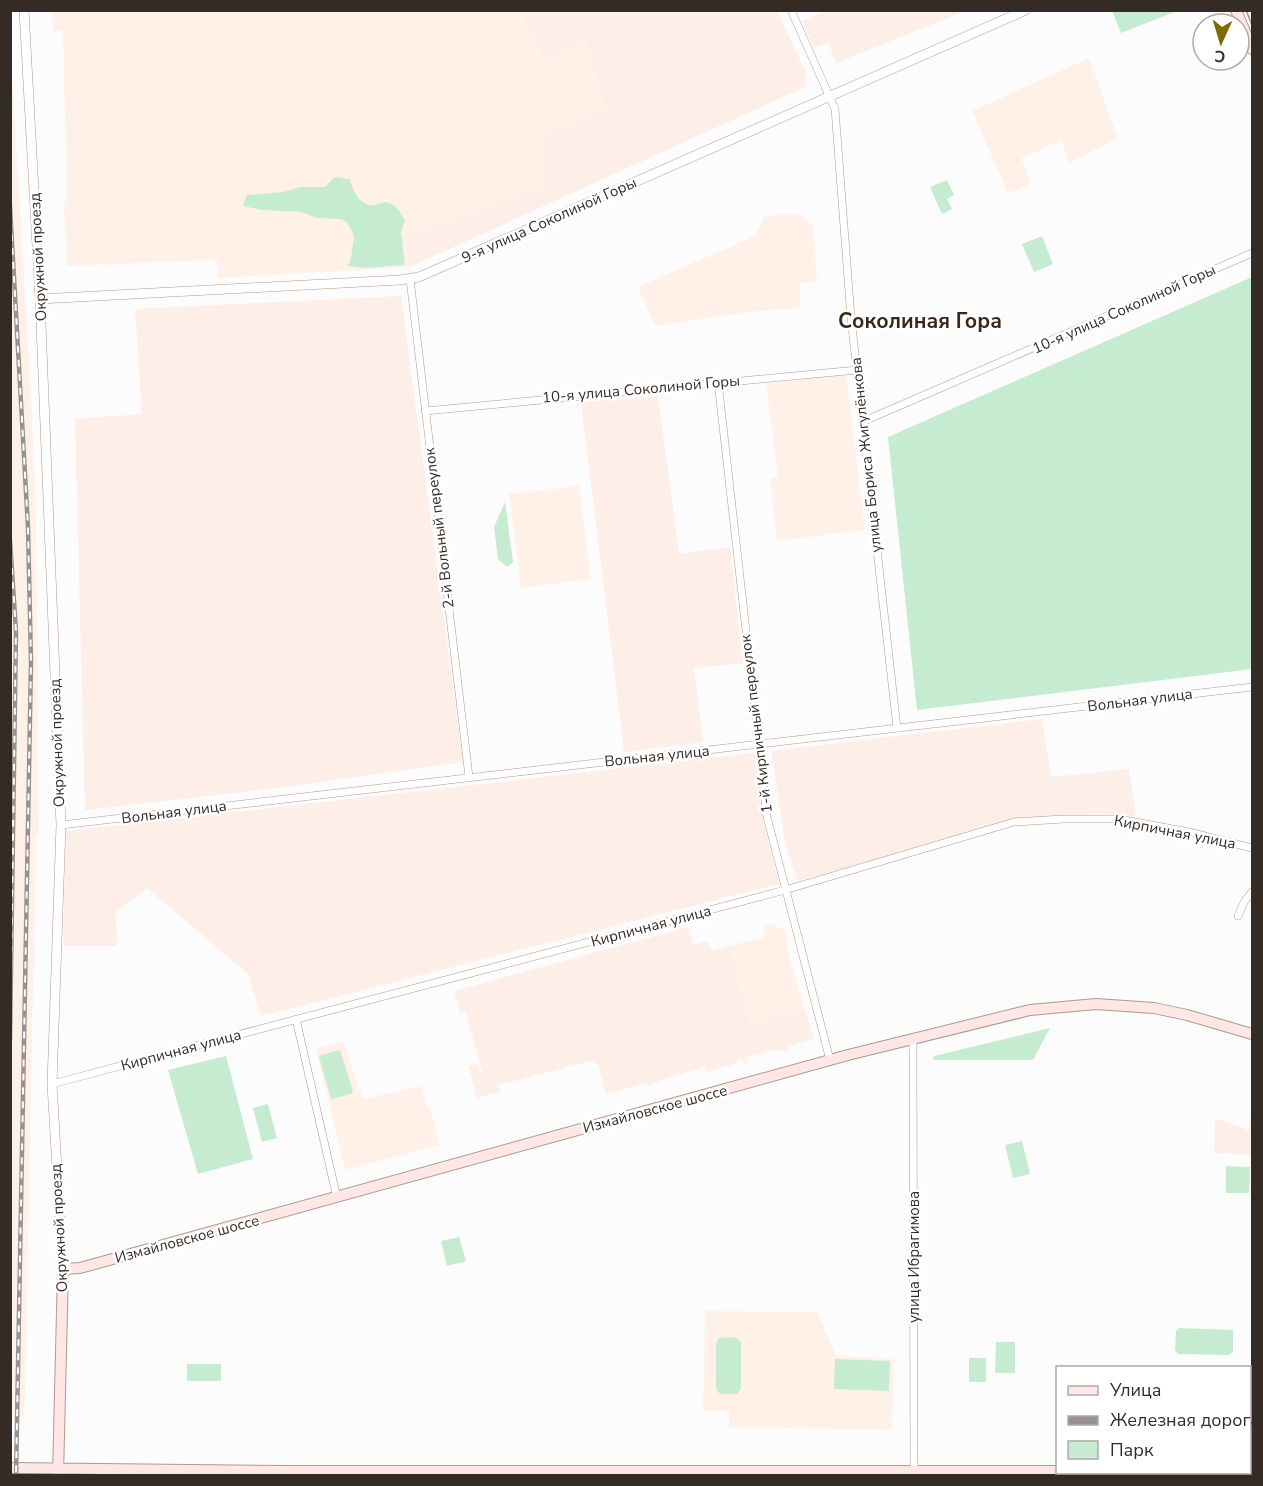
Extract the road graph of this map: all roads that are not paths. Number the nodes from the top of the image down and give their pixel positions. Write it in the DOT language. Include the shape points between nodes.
graph roads {
  1 [pos="24,10"];
  2 [pos="791,10"];
  3 [pos="1026,10"];
  4 [pos="1236,10"];
  5 [pos="1252,50"];
  6 [pos="829,96"];
  7 [pos="1252,253"];
  8 [pos="410,279"];
  9 [pos="40,299"];
  10 [pos="857,370"];
  11 [pos="718,382"];
  12 [pos="425,411"];
  13 [pos="862,422"];
  14 [pos="1252,687"];
  15 [pos="897,728"];
  16 [pos="758,744"];
  17 [pos="469,777"];
  18 [pos="61,825"];
  19 [pos="1252,848"];
  20 [pos="786,890"];
  21 [pos="1252,892"];
  22 [pos="1239,916"];
  23 [pos="296,1019"];
  24 [pos="1252,1034"];
  25 [pos="913,1039"];
  26 [pos="830,1060"];
  27 [pos="52,1084"];
  28 [pos="337,1198"];
  29 [pos="63,1269"];
  30 [pos="10,1468"];
  31 [pos="1056,1471"];
  32 [pos="58,1472"];
  33 [pos="333,1473"];
  34 [pos="704,1473"];
  35 [pos="914,1473"];
  1 -- 9 [label="street, Окружной проезд"];
  2 -- 6 [label="street, улица Бориса Жигулёнкова"];
  3 -- 6 [label="street, 9-я улица Соколиной Горы"];
  4 -- 5 [label="main road"];
  6 -- 8 [label="street, 9-я улица Соколиной Горы"];
  6 -- 10 [label="street, улица Бориса Жигулёнкова" via="835,109"];
  7 -- 13 [label="street, 10-я улица Соколиной Горы"];
  8 -- 9 [label="street, 9-я улица Соколиной Горы"];
  8 -- 12 [label="street, 2-й Вольный переулок"];
  9 -- 18 [label="street, Окружной проезд"];
  10 -- 11 [label="street, 10-я улица Соколиной Горы"];
  10 -- 13 [label="street, улица Бориса Жигулёнкова"];
  11 -- 12 [label="street, 10-я улица Соколиной Горы"];
  11 -- 16 [label="street, 1-й Кирпичный переулок"];
  12 -- 17 [label="street, 2-й Вольный переулок"];
  13 -- 15 [label="street, улица Бориса Жигулёнкова"];
  14 -- 15 [label="street, Вольная улица"];
  15 -- 16 [label="street, Вольная улица"];
  16 -- 17 [label="street, Вольная улица"];
  16 -- 20 [label="street, 1-й Кирпичный переулок" via="769,829"];
  17 -- 18 [label="street, Вольная улица"];
  18 -- 27 [label="street, Окружной проезд"];
  19 -- 20 [label="street, Кирпичная улица" via="1119,819 1014,822"];
  20 -- 23 [label="street, Кирпичная улица"];
  20 -- 26 [label="street, 1-й Кирпичный переулок"];
  21 -- 22 [label="street"];
  23 -- 27 [label="street, Кирпичная улица"];
  23 -- 28 [label="street"];
  24 -- 25 [label="main road, Измайловское шоссе" via="1170,1011 1096,1004 1030,1010"];
  25 -- 26 [label="main road, Измайловское шоссе"];
  25 -- 35 [label="street, улица Ибрагимова"];
  26 -- 28 [label="main road, Измайловское шоссе"];
  27 -- 29 [label="street, Окружной проезд"];
  28 -- 29 [label="main road, Измайловское шоссе" via="80,1268"];
  29 -- 32 [label="main road, Окружной проезд"];
  30 -- 32 [label="main road"];
  31 -- 35 [label="main road"];
  32 -- 33 [label="main road"];
  33 -- 34 [label="main road"];
  34 -- 35 [label="main road"];
}
